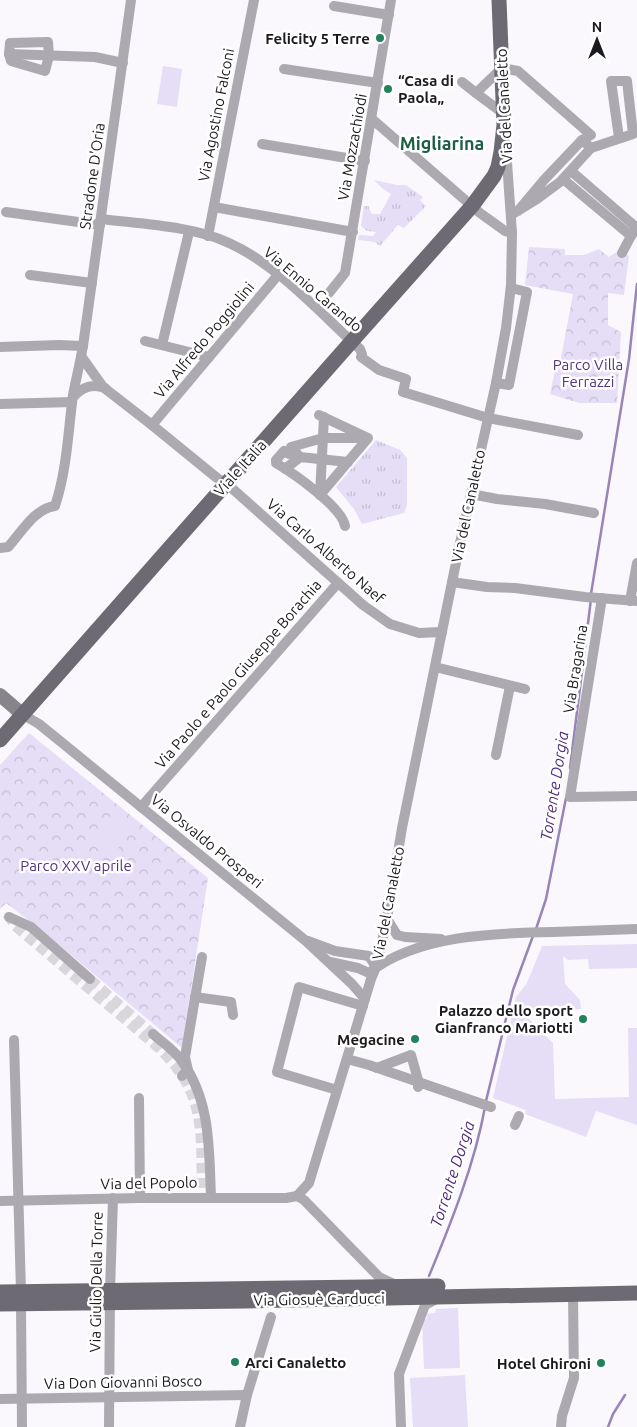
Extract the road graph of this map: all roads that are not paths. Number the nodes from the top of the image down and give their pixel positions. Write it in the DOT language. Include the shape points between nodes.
graph roads {
  1 [pos="131,0"];
  2 [pos="254,0"];
  3 [pos="392,0"];
  4 [pos="499,0"];
  5 [pos="334,6"];
  6 [pos="389,15"];
  7 [pos="49,56"];
  8 [pos="122,63"];
  9 [pos="502,68"];
  10 [pos="284,69"];
  11 [pos="462,82"];
  12 [pos="378,83"];
  13 [pos="476,94"];
  14 [pos="372,119"];
  15 [pos="504,119"];
  16 [pos="635,133"];
  17 [pos="619,138"];
  18 [pos="582,140"];
  19 [pos="262,144"];
  20 [pos="591,148"];
  21 [pos="365,161"];
  22 [pos="571,171"];
  23 [pos="563,179"];
  24 [pos="476,202"];
  25 [pos="214,207"];
  26 [pos="6,212"];
  27 [pos="514,213"];
  28 [pos="101,222"];
  29 [pos="189,232"];
  30 [pos="352,232"];
  31 [pos="512,233"];
  32 [pos="208,236"];
  33 [pos="631,236"];
  34 [pos="622,253"];
  35 [pos="30,275"];
  36 [pos="278,275"];
  37 [pos="92,283"];
  38 [pos="511,288"];
  39 [pos="330,293"];
  40 [pos="145,341"];
  41 [pos="162,345"];
  42 [pos="356,345"];
  43 [pos="0,347"];
  44 [pos="82,351"];
  45 [pos="209,357"];
  46 [pos="496,383"];
  47 [pos="105,388"];
  48 [pos="73,399"];
  49 [pos="0,404"];
  50 [pos="488,418"];
  51 [pos="152,425"];
  52 [pos="578,435"];
  53 [pos="322,438"];
  54 [pos="368,438"];
  55 [pos="291,452"];
  56 [pos="322,458"];
  57 [pos="348,462"];
  58 [pos="285,469"];
  59 [pos="226,483"];
  60 [pos="471,494"];
  61 [pos="320,496"];
  62 [pos="594,513"];
  63 [pos="345,526"];
  64 [pos="0,548"];
  65 [pos="637,563"];
  66 [pos="338,582"];
  67 [pos="452,582"];
  68 [pos="602,598"];
  69 [pos="633,601"];
  70 [pos="442,632"];
  71 [pos="435,667"];
  72 [pos="510,686"];
  73 [pos="525,689"];
  74 [pos="0,695"];
  75 [pos="22,714"];
  76 [pos="0,740"];
  77 [pos="496,755"];
  78 [pos="637,796"];
  79 [pos="141,807"];
  80 [pos="9,917"];
  81 [pos="387,919"];
  82 [pos="637,929"];
  83 [pos="306,940"];
  84 [pos="452,940"];
  85 [pos="202,957"];
  86 [pos="326,961"];
  87 [pos="376,967"];
  88 [pos="90,978"];
  89 [pos="195,997"];
  90 [pos="364,1002"];
  91 [pos="232,1015"];
  92 [pos="153,1034"];
  93 [pos="14,1040"];
  94 [pos="347,1059"];
  95 [pos="378,1068"];
  96 [pos="185,1073"];
  97 [pos="418,1085"];
  98 [pos="337,1090"];
  99 [pos="139,1098"];
  100 [pos="491,1107"];
  101 [pos="297,1196"];
  102 [pos="211,1197"];
  103 [pos="113,1198"];
  104 [pos="140,1198"];
  105 [pos="19,1200"];
  106 [pos="0,1201"];
  107 [pos="637,1283"];
  108 [pos="400,1287"];
  109 [pos="0,1292"];
  110 [pos="637,1293"];
  111 [pos="573,1294"];
  112 [pos="110,1296"];
  113 [pos="440,1296"];
  114 [pos="21,1298"];
  115 [pos="0,1304"];
  116 [pos="271,1317"];
  117 [pos="247,1395"];
  118 [pos="109,1398"];
  119 [pos="0,1399"];
  120 [pos="22,1399"];
  121 [pos="22,1427"];
  122 [pos="109,1427"];
  123 [pos="240,1427"];
  124 [pos="401,1427"];
  125 [pos="561,1427"];
  1 -- 8 [label="street, Stradone D'Oria"];
  2 -- 25 [label="street, Via Agostino Falconi"];
  3 -- 6 [label="street, Via Mozzachiodi"];
  4 -- 9 [label="main road, Via del Canaletto"];
  5 -- 6 [label="street"];
  6 -- 12 [label="street, Via Mozzachiodi"];
  7 -- 7 [label="street" via="9,54 11,61 45,71"];
  7 -- 8 [label="street" via="95,57"];
  8 -- 28 [label="street, Stradone D'Oria"];
  9 -- 13 [label="street"];
  9 -- 15 [label="main road, Via del Canaletto"];
  9 -- 18 [label="street" via="518,71 591,135"];
  10 -- 12 [label="street"];
  11 -- 13 [label="street"];
  12 -- 14 [label="street, Via Mozzachiodi"];
  13 -- 15 [label="street"];
  14 -- 21 [label="street, Via Mozzachiodi"];
  14 -- 24 [label="street"];
  15 -- 24 [label="main road, Viale Italia" via="498,167"];
  15 -- 27 [label="street, Via del Canaletto"];
  16 -- 17 [label="street"];
  16 -- 17 [label="street" via="627,81 611,81"];
  17 -- 20 [label="street"];
  18 -- 20 [label="street"];
  18 -- 27 [label="street"];
  19 -- 21 [label="street"];
  20 -- 22 [label="street"];
  21 -- 30 [label="street, Via Mozzachiodi"];
  22 -- 23 [label="street"];
  22 -- 33 [label="street" via="637,228"];
  23 -- 27 [label="street"];
  23 -- 33 [label="street"];
  24 -- 31 [label="street" via="505,231"];
  24 -- 42 [label="main road, Viale Italia"];
  25 -- 30 [label="street"];
  25 -- 32 [label="street, Via Agostino Falconi"];
  26 -- 28 [label="street, Via Ennio Carando"];
  27 -- 31 [label="street, Via del Canaletto"];
  28 -- 29 [label="street, Via Ennio Carando"];
  28 -- 37 [label="street, Stradone D'Oria"];
  29 -- 32 [label="street, Via Ennio Carando"];
  29 -- 41 [label="street"];
  30 -- 39 [label="street, Via Mozzachiodi" via="346,273"];
  31 -- 38 [label="street, Via del Canaletto"];
  32 -- 36 [label="street, Via Ennio Carando" via="239,248"];
  33 -- 34 [label="street"];
  35 -- 37 [label="street"];
  36 -- 42 [label="street, Via Ennio Carando"];
  36 -- 45 [label="street, Via Alfredo Poggiolini"];
  37 -- 44 [label="street, Stradone D'Oria"];
  38 -- 46 [label="street, Via del Canaletto"];
  38 -- 46 [label="street" via="527,292 509,385"];
  40 -- 41 [label="street"];
  41 -- 45 [label="street"];
  42 -- 50 [label="street, Via Ennio Carando" via="362,357 379,370 406,379 403,392"];
  42 -- 59 [label="main road, Viale Italia"];
  43 -- 44 [label="street" via="59,345"];
  44 -- 47 [label="street, Via Carlo Alberto Naef"];
  44 -- 48 [label="street, Stradone D'Oria"];
  45 -- 51 [label="street, Via Alfredo Poggiolini"];
  46 -- 50 [label="street, Via del Canaletto"];
  47 -- 48 [label="street" via="86,387"];
  47 -- 51 [label="street, Via Carlo Alberto Naef"];
  48 -- 49 [label="street"];
  48 -- 64 [label="street, Stradone D'Oria" via="65,466 55,506 47,506 34,516 8,547"];
  50 -- 52 [label="street"];
  50 -- 60 [label="street, Via del Canaletto"];
  51 -- 59 [label="street, Via Carlo Alberto Naef"];
  53 -- 54 [label="street"];
  53 -- 54 [label="street" via="321,416"];
  53 -- 55 [label="street"];
  53 -- 56 [label="street"];
  54 -- 57 [label="street"];
  55 -- 56 [label="street"];
  55 -- 58 [label="street"];
  55 -- 58 [label="street" via="276,460"];
  56 -- 57 [label="street"];
  56 -- 61 [label="street"];
  57 -- 61 [label="street"];
  58 -- 61 [label="street"];
  59 -- 66 [label="street, Via Carlo Alberto Naef"];
  59 -- 75 [label="main road, Viale Italia"];
  60 -- 62 [label="street"];
  60 -- 67 [label="street, Via del Canaletto"];
  61 -- 63 [label="street" via="332,506"];
  65 -- 69 [label="street"];
  66 -- 70 [label="street, Via Carlo Alberto Naef" via="363,606 390,624 420,633"];
  66 -- 79 [label="street, Via Paolo e Paolo Giuseppe Borachia"];
  67 -- 68 [label="street"];
  67 -- 70 [label="street, Via del Canaletto"];
  68 -- 69 [label="street"];
  68 -- 78 [label="street, Via Bragarina" via="570,798"];
  70 -- 71 [label="street, Via del Canaletto"];
  71 -- 72 [label="street"];
  71 -- 81 [label="street, Via del Canaletto"];
  72 -- 73 [label="street"];
  72 -- 77 [label="street"];
  74 -- 75 [label="street"];
  75 -- 76 [label="main road, Viale Italia"];
  75 -- 79 [label="street, Via Osvaldo Prosperi" via="39,724"];
  79 -- 83 [label="street, Via Osvaldo Prosperi"];
  80 -- 88 [label="street" via="31,927"];
  81 -- 84 [label="street" via="397,935"];
  81 -- 87 [label="street, Via del Canaletto"];
  82 -- 84 [label="street" via="517,933"];
  83 -- 86 [label="street, Via Osvaldo Prosperi"];
  83 -- 87 [label="street" via="335,951 369,956"];
  84 -- 87 [label="street" via="397,955"];
  85 -- 89 [label="street"];
  86 -- 87 [label="street" via="369,973"];
  86 -- 90 [label="street, Via Osvaldo Prosperi" via="352,984"];
  87 -- 90 [label="street, Via del Canaletto"];
  89 -- 91 [label="street" via="232,1002"];
  89 -- 96 [label="street"];
  90 -- 94 [label="street, Via del Canaletto"];
  90 -- 98 [label="street" via="299,987 276,1072"];
  92 -- 96 [label="street" via="175,1053"];
  93 -- 105 [label="street"];
  94 -- 95 [label="street"];
  94 -- 98 [label="street, Via del Canaletto"];
  95 -- 97 [label="street"];
  95 -- 97 [label="street" via="411,1055"];
  96 -- 102 [label="street" via="201,1097 205,1112"];
  97 -- 100 [label="street"];
  98 -- 101 [label="street, Via del Canaletto" via="309,1184"];
  99 -- 104 [label="street"];
  101 -- 102 [label="street, Via del Popolo"];
  101 -- 108 [label="street" via="379,1277"];
  102 -- 104 [label="street, Via del Popolo"];
  103 -- 104 [label="street, Via del Popolo"];
  103 -- 105 [label="street, Via del Popolo"];
  103 -- 112 [label="street, Via Giulio Della Torre"];
  105 -- 106 [label="street, Via del Popolo"];
  105 -- 114 [label="street"];
  107 -- 108 [label="main road, Via Giosuè Carducci"];
  108 -- 112 [label="main road, Via Giosuè Carducci"];
  109 -- 114 [label="main road, Via Giosuè Carducci"];
  110 -- 111 [label="main road, Via Giosuè Carducci"];
  111 -- 113 [label="main road, Via Giosuè Carducci"];
  111 -- 125 [label="street" via="574,1378"];
  112 -- 113 [label="main road, Via Giosuè Carducci" via="254,1301"];
  112 -- 114 [label="main road, Via Giosuè Carducci"];
  112 -- 118 [label="street, Via Giulio Della Torre"];
  113 -- 124 [label="street" via="425,1305 399,1374"];
  114 -- 115 [label="main road, Via Giosuè Carducci"];
  114 -- 120 [label="street"];
  116 -- 117 [label="street"];
  117 -- 118 [label="street, Via Don Giovanni Bosco"];
  117 -- 123 [label="street"];
  118 -- 120 [label="street, Via Don Giovanni Bosco"];
  118 -- 122 [label="street, Via Giulio Della Torre"];
  119 -- 120 [label="street, Via Don Giovanni Bosco"];
  120 -- 121 [label="street"];
}
